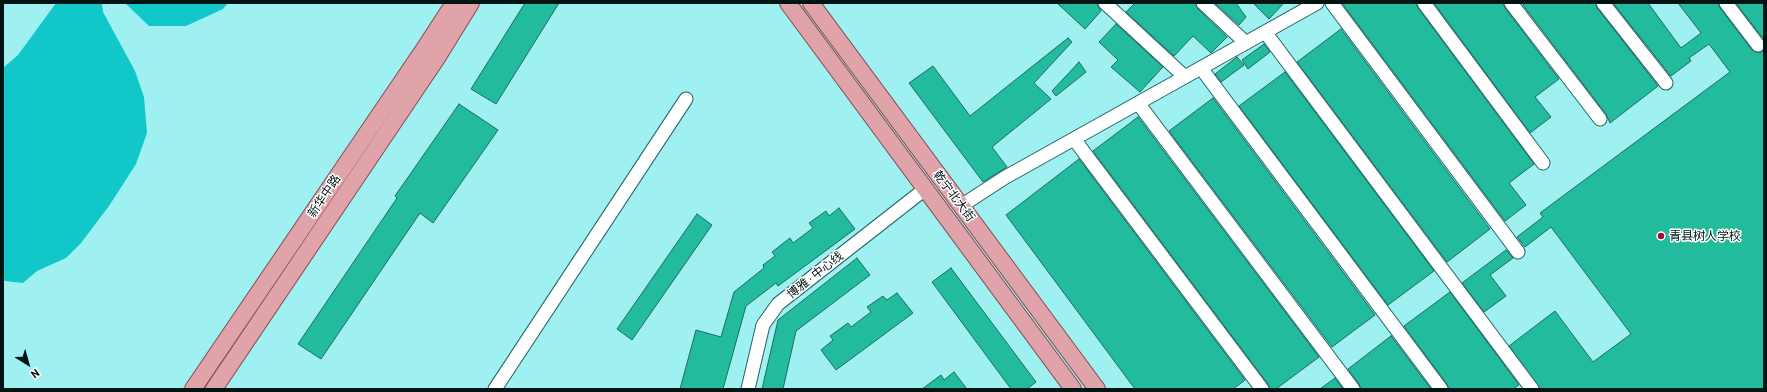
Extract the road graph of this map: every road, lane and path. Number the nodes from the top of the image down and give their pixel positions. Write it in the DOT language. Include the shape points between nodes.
graph roads {
  1 [pos="454,3"];
  2 [pos="471,3"];
  3 [pos="788,3"];
  4 [pos="1105,3"];
  5 [pos="1203,3"];
  6 [pos="1317,3"];
  7 [pos="1332,3"];
  8 [pos="1424,3"];
  9 [pos="1512,3"];
  10 [pos="1603,3"];
  11 [pos="1726,3"];
  12 [pos="813,5"];
  13 [pos="1301,6"];
  14 [pos="1265,32"];
  15 [pos="1246,43"];
  16 [pos="1758,45"];
  17 [pos="1201,68"];
  18 [pos="1185,77"];
  19 [pos="1666,83"];
  20 [pos="686,99"];
  21 [pos="1138,103"];
  22 [pos="1600,119"];
  23 [pos="1074,139"];
  24 [pos="1543,163"];
  25 [pos="925,189"];
  26 [pos="961,206"];
  27 [pos="1518,252"];
  28 [pos="193,389"];
  29 [pos="214,389"];
  30 [pos="495,389"];
  31 [pos="748,389"];
  32 [pos="1073,389"];
  33 [pos="1097,389"];
  34 [pos="1262,389"];
  35 [pos="1353,389"];
  36 [pos="1441,389"];
  37 [pos="1532,389"];
  1 -- 28 [label="main road, 新华中路"];
  2 -- 29 [label="main road, 新华中路" via="437,58"];
  3 -- 25 [label="main road, 乾宁北大街"];
  4 -- 18 [label="street"];
  5 -- 15 [label="street"];
  6 -- 13 [label="street"];
  7 -- 27 [label="street"];
  8 -- 24 [label="street"];
  9 -- 22 [label="street"];
  10 -- 19 [label="street"];
  11 -- 16 [label="street"];
  12 -- 26 [label="main road, 乾宁北大街"];
  13 -- 14 [label="street"];
  14 -- 15 [label="street"];
  14 -- 37 [label="street"];
  15 -- 17 [label="street"];
  17 -- 18 [label="street"];
  17 -- 36 [label="street"];
  18 -- 21 [label="street"];
  20 -- 30 [label="street"];
  21 -- 23 [label="street"];
  21 -- 35 [label="street"];
  23 -- 26 [label="street" via="1004,178"];
  23 -- 34 [label="street"];
  25 -- 31 [label="street, 博雅 · 中心线" via="778,304 763,325"];
  25 -- 32 [label="main road, 乾宁北大街"];
  26 -- 33 [label="main road, 乾宁北大街"];
}
